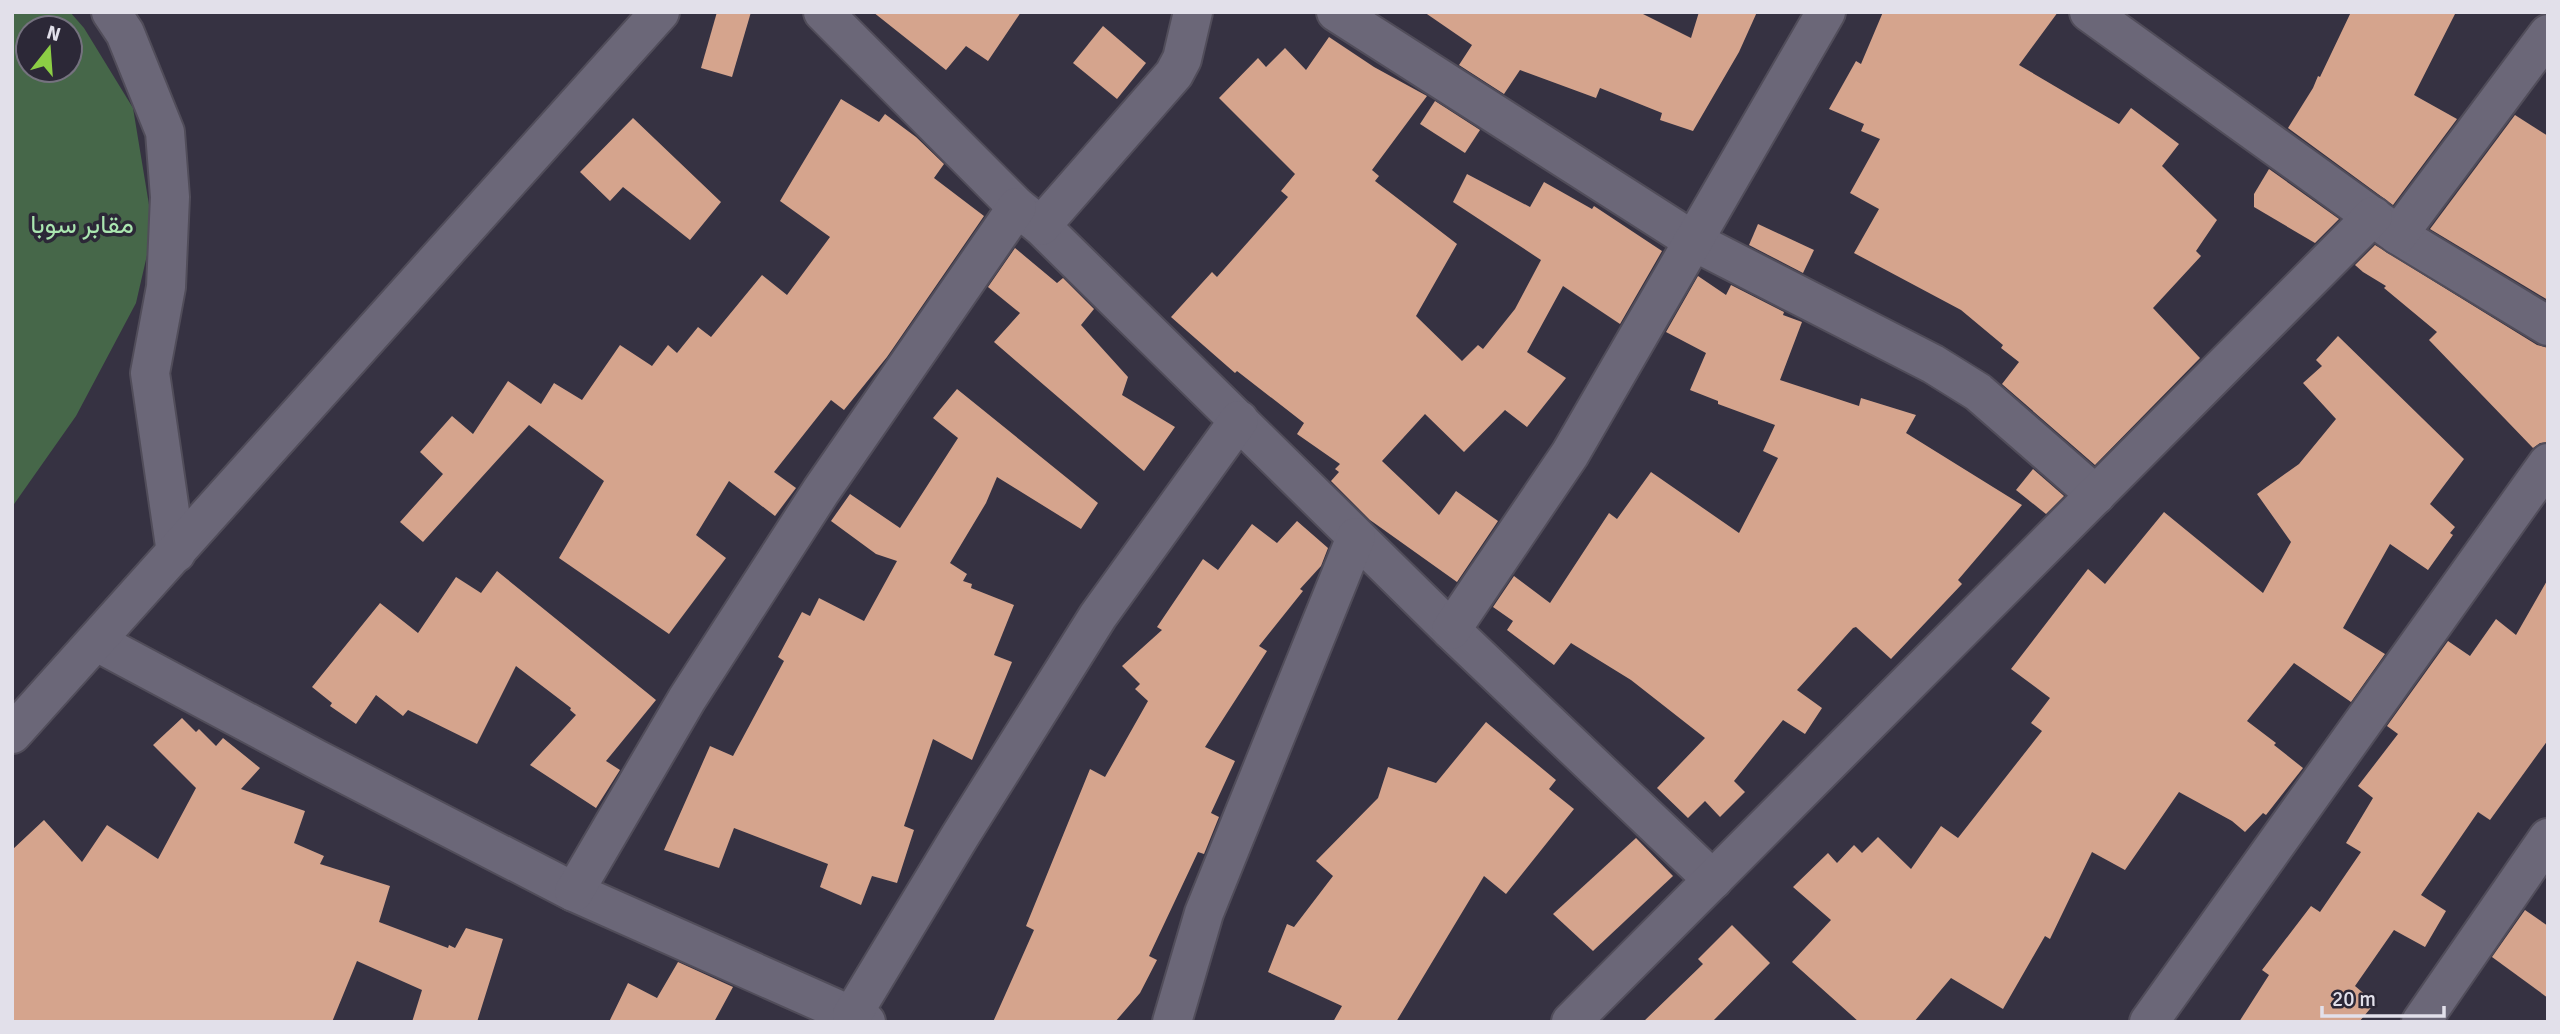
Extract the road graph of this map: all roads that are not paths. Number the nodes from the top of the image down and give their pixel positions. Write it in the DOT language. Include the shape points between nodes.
graph roads {
  1 [pos="111,12"];
  2 [pos="660,12"];
  3 [pos="823,12"];
  4 [pos="1194,12"];
  5 [pos="1336,12"];
  6 [pos="1826,12"];
  7 [pos="2089,12"];
  8 [pos="2548,34"];
  9 [pos="1029,216"];
  10 [pos="2385,225"];
  11 [pos="1695,242"];
  12 [pos="2548,326"];
  13 [pos="1239,420"];
  14 [pos="2548,463"];
  15 [pos="2096,495"];
  16 [pos="1356,537"];
  17 [pos="176,553"];
  18 [pos="1451,630"];
  19 [pos="97,642"];
  20 [pos="12,734"];
  21 [pos="2548,838"];
  22 [pos="1713,880"];
  23 [pos="574,892"];
  24 [pos="859,1019"];
  25 [pos="1172,1022"];
  26 [pos="1571,1022"];
  27 [pos="2149,1022"];
  28 [pos="2421,1022"];
  1 -- 17 [label="street" via="125,33 165,132 170,197 166,287 150,373"];
  2 -- 17 [label="street"];
  3 -- 9 [label="street"];
  4 -- 9 [label="street" via="1174,74"];
  5 -- 11 [label="street"];
  6 -- 11 [label="street"];
  7 -- 10 [label="street"];
  8 -- 10 [label="street"];
  9 -- 13 [label="street"];
  9 -- 23 [label="street" via="821,491 687,699"];
  10 -- 12 [label="street"];
  10 -- 15 [label="street"];
  11 -- 15 [label="street" via="1933,364 1978,393"];
  11 -- 18 [label="street" via="1570,454"];
  13 -- 16 [label="street"];
  13 -- 24 [label="street" via="1098,616 960,836"];
  14 -- 27 [label="street"];
  15 -- 22 [label="street"];
  16 -- 18 [label="street"];
  16 -- 25 [label="street" via="1204,913"];
  17 -- 19 [label="street"];
  18 -- 22 [label="street"];
  19 -- 20 [label="street"];
  19 -- 23 [label="street"];
  21 -- 28 [label="street"];
  22 -- 26 [label="street"];
  23 -- 24 [label="street"];
}
